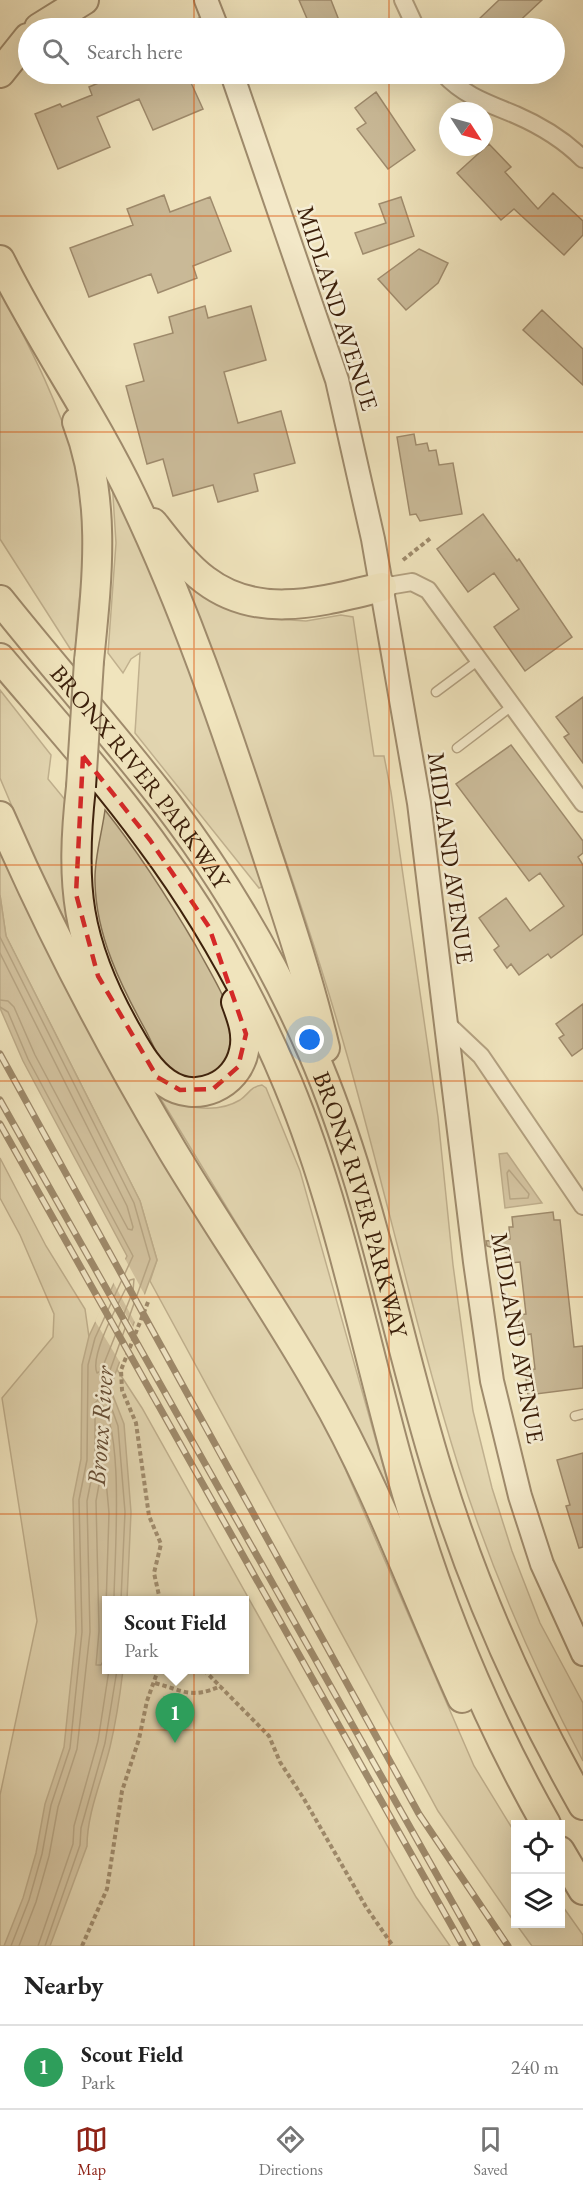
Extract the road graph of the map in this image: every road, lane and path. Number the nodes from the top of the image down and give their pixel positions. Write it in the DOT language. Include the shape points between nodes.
graph roads {
  1 [pos="84,0"];
  2 [pos="403,0"];
  3 [pos="55,18"];
  4 [pos="411,18"];
  5 [pos="18,51"];
  6 [pos="0,74"];
  7 [pos="235,84"];
  8 [pos="457,84"];
  9 [pos="583,159"];
  10 [pos="0,260"];
  11 [pos="16,292"];
  12 [pos="132,497"];
  13 [pos="432,537"];
  14 [pos="403,560"];
  15 [pos="382,586"];
  16 [pos="0,588"];
  17 [pos="8,610"];
  18 [pos="0,658"];
  19 [pos="479,660"];
  20 [pos="436,692"];
  21 [pos="512,706"];
  22 [pos="456,748"];
  23 [pos="583,803"];
  24 [pos="0,816"];
  25 [pos="209,927"];
  26 [pos="446,1022"];
  27 [pos="349,1149"];
  28 [pos="583,1206"];
  29 [pos="148,1302"];
  30 [pos="159,1596"];
  31 [pos="581,1646"];
  32 [pos="157,1674"];
  33 [pos="208,1674"];
  34 [pos="155,1683"];
  35 [pos="221,1686"];
  36 [pos="583,1805"];
  37 [pos="534,1820"];
  38 [pos="544,1820"];
  39 [pos="565,1859"];
  40 [pos="573,1875"];
  41 [pos="82,1946"];
  42 [pos="393,1946"];
  1 -- 3 [label="highway"];
  2 -- 4 [label="street"];
  5 -- 6 [label="highway"];
  7 -- 15 [label="street, MIDLAND AVENUE" via="337,380"];
  8 -- 9 [label="street" via="477,100 519,116"];
  10 -- 11 [label="highway"];
  11 -- 12 [label="highway"];
  11 -- 25 [label="highway, bridge" via="77,423 93,477 97,550 75,864 84,935 116,1013 152,1071 171,1087 196,1092 227,1081 242,1060 246,1043 241,1016"];
  12 -- 15 [label="highway" via="191,568 218,589 241,599 291,606"];
  12 -- 27 [label="highway" via="192,642 249,800 311,990"];
  13 -- 14 [label="path"];
  15 -- 19 [label="street" via="412,582 425,587"];
  15 -- 26 [label="street, MIDLAND AVENUE" via="419,803"];
  16 -- 17 [label="highway, BRONX RIVER PARKWAY"];
  17 -- 27 [label="highway, BRONX RIVER PARKWAY" via="146,777 213,868 299,1022"];
  18 -- 25 [label="highway, BRONX RIVER PARKWAY" via="128,810"];
  19 -- 20 [label="lane"];
  19 -- 21 [label="street"];
  21 -- 22 [label="lane"];
  21 -- 23 [label="street"];
  24 -- 37 [label="highway" via="109,1039 172,1151 344,1432 464,1701 492,1757"];
  25 -- 38 [label="highway, BRONX RIVER PARKWAY" via="261,1023 298,1111 331,1209 399,1465 431,1568 485,1703"];
  26 -- 28 [label="street" via="481,1056"];
  26 -- 31 [label="street, MIDLAND AVENUE" via="492,1381 520,1496 542,1564"];
  27 -- 36 [label="highway, BRONX RIVER PARKWAY" via="450,1508 504,1645"];
  29 -- 30 [label="path" via="121,1370 122,1390 136,1423 149,1516 161,1544 154,1573"];
  32 -- 34 [label="path"];
  33 -- 35 [label="path"];
  34 -- 35 [label="path" via="180,1692 203,1694"];
  34 -- 41 [label="path" via="122,1791 107,1889"];
  35 -- 42 [label="path" via="269,1736 280,1762"];
  39 -- 40 [label="highway"];
}
